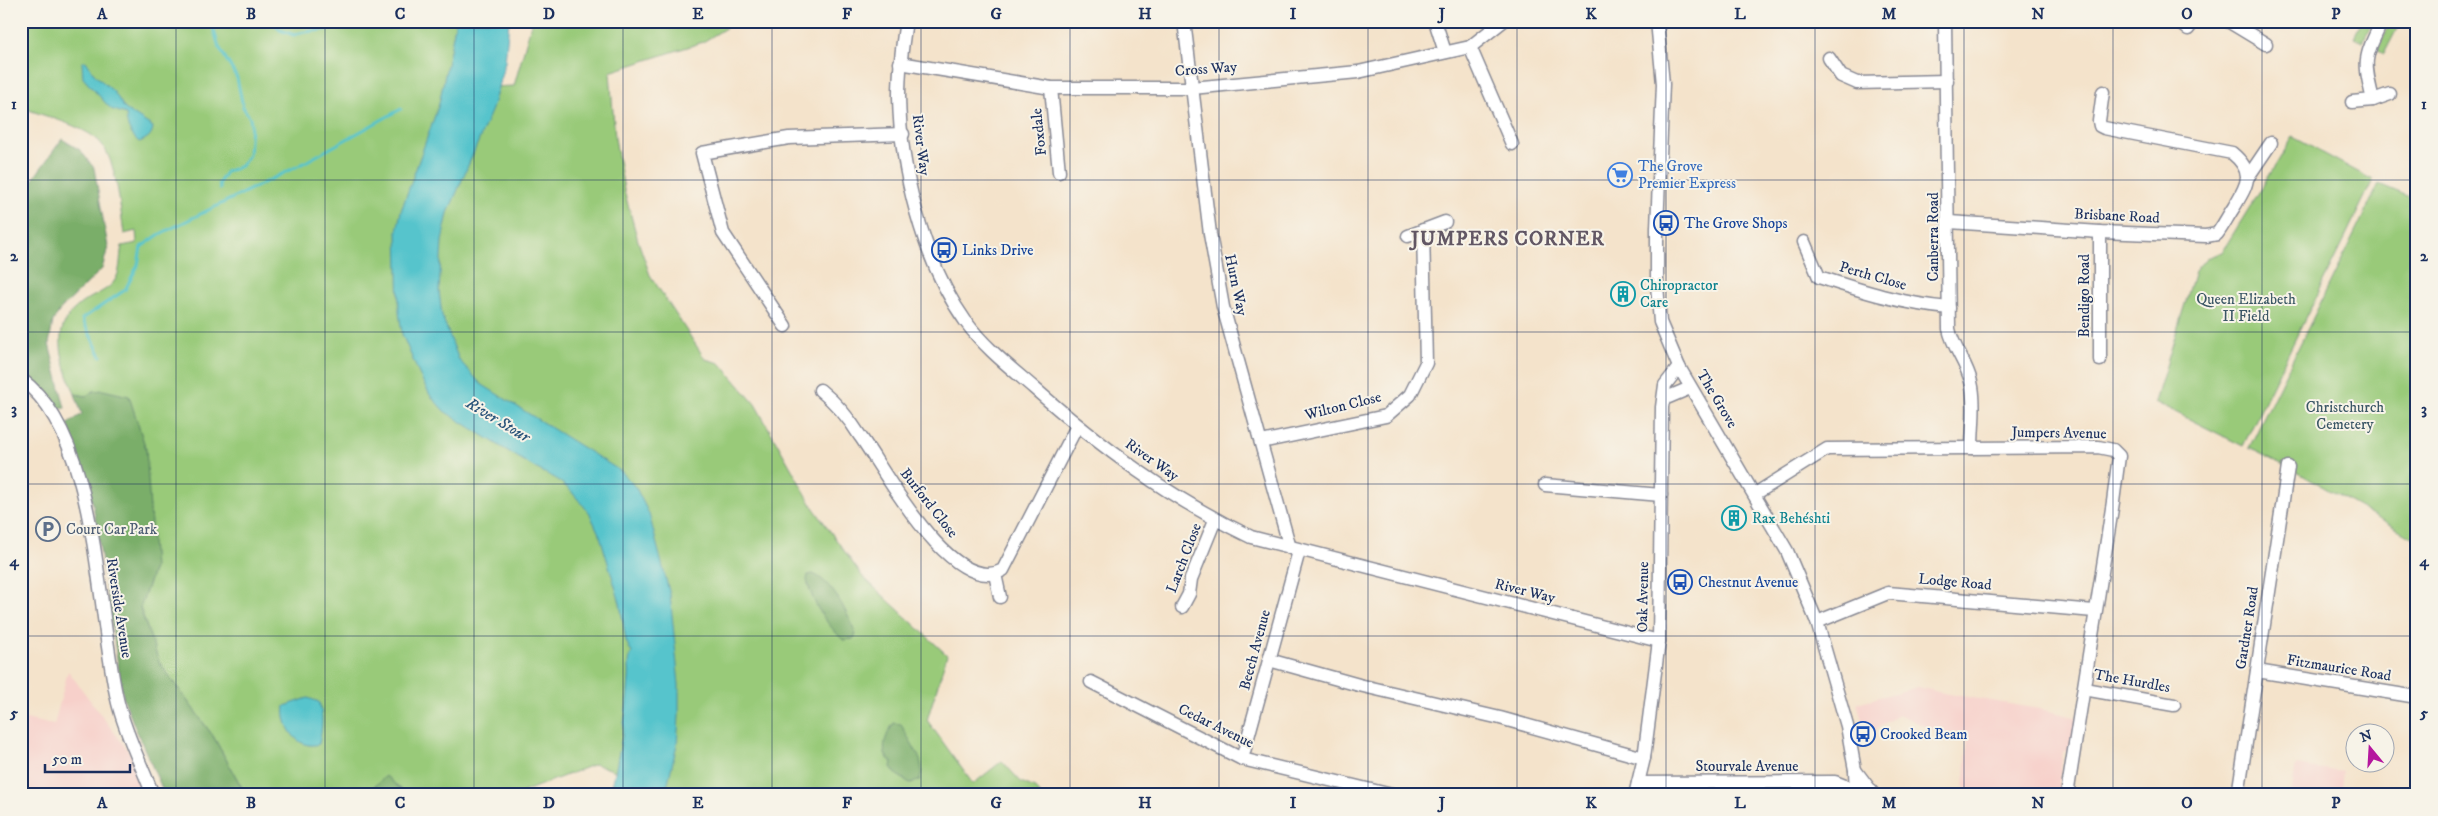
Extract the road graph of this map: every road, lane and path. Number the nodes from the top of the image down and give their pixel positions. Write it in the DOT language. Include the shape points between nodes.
graph roads {
  1 [pos="906,21"];
  2 [pos="1184,21"];
  3 [pos="1435,21"];
  4 [pos="1503,21"];
  5 [pos="1657,21"];
  6 [pos="1946,21"];
  7 [pos="2178,21"];
  8 [pos="2194,21"];
  9 [pos="2228,21"];
  10 [pos="2382,21"];
  11 [pos="2266,44"];
  12 [pos="1470,47"];
  13 [pos="1444,52"];
  14 [pos="1829,58"];
  15 [pos="900,63"];
  16 [pos="1947,81"];
  17 [pos="1051,88"];
  18 [pos="1192,88"];
  19 [pos="2103,92"];
  20 [pos="2390,94"];
  21 [pos="2372,100"];
  22 [pos="2352,102"];
  23 [pos="903,134"];
  24 [pos="2271,143"];
  25 [pos="1512,144"];
  26 [pos="1059,172"];
  27 [pos="2248,177"];
  28 [pos="1444,222"];
  29 [pos="1950,222"];
  30 [pos="1422,230"];
  31 [pos="2100,232"];
  32 [pos="1408,236"];
  33 [pos="1804,242"];
  34 [pos="1949,308"];
  35 [pos="786,326"];
  36 [pos="2100,360"];
  37 [pos="1679,367"];
  38 [pos="21,379"];
  39 [pos="1690,388"];
  40 [pos="820,390"];
  41 [pos="1664,399"];
  42 [pos="1077,426"];
  43 [pos="1261,442"];
  44 [pos="1972,448"];
  45 [pos="2288,467"];
  46 [pos="1545,485"];
  47 [pos="1755,494"];
  48 [pos="1661,495"];
  49 [pos="1216,520"];
  50 [pos="1295,549"];
  51 [pos="994,574"];
  52 [pos="1000,597"];
  53 [pos="1182,607"];
  54 [pos="2094,611"];
  55 [pos="1817,622"];
  56 [pos="1659,641"];
  57 [pos="1269,660"];
  58 [pos="2257,671"];
  59 [pos="1091,682"];
  60 [pos="2084,690"];
  61 [pos="2417,697"];
  62 [pos="2174,705"];
  63 [pos="1644,758"];
  64 [pos="1242,759"];
  65 [pos="1855,770"];
  66 [pos="1717,782"];
  67 [pos="1636,789"];
  68 [pos="1856,792"];
  69 [pos="153,795"];
  70 [pos="1392,795"];
  71 [pos="1714,795"];
  72 [pos="1874,795"];
  73 [pos="2067,795"];
  74 [pos="2238,795"];
  1 -- 15 [label="street, River Way"];
  2 -- 18 [label="street, Hurn Way"];
  3 -- 13 [label="street"];
  4 -- 12 [label="street, Cross Way"];
  5 -- 37 [label="street, The Grove" via="1663,84 1657,228 1658,305 1660,322"];
  6 -- 16 [label="street, Canberra Road"];
  7 -- 8 [label="street" via="2188,29"];
  9 -- 11 [label="street"];
  10 -- 21 [label="street" via="2365,60"];
  12 -- 13 [label="street, Cross Way"];
  12 -- 25 [label="street"];
  13 -- 18 [label="street, Cross Way" via="1358,72"];
  14 -- 16 [label="street" via="1841,76 1857,83"];
  15 -- 17 [label="street, Cross Way"];
  15 -- 23 [label="street, River Way"];
  16 -- 29 [label="street, Canberra Road"];
  17 -- 18 [label="street, Cross Way"];
  17 -- 26 [label="street, Foxdale"];
  18 -- 43 [label="street, Hurn Way" via="1210,234 1223,306"];
  19 -- 27 [label="street" via="2100,126 2232,153 2240,160"];
  20 -- 21 [label="street"];
  21 -- 22 [label="street"];
  23 -- 35 [label="street" via="790,138 702,153 722,233"];
  23 -- 42 [label="street, River Way" via="909,182 923,233 944,286 966,323 996,355"];
  24 -- 27 [label="street, Brisbane Road"];
  27 -- 31 [label="street, Brisbane Road" via="2245,189 2217,234"];
  28 -- 30 [label="street"];
  29 -- 31 [label="street, Brisbane Road"];
  29 -- 34 [label="street, Canberra Road"];
  30 -- 32 [label="street"];
  30 -- 43 [label="street, Wilton Close" via="1426,364 1410,395 1386,416"];
  31 -- 36 [label="street, Bendigo Road"];
  33 -- 34 [label="street, Perth Close" via="1815,281 1917,305"];
  34 -- 44 [label="street, Canberra Road" via="1952,343 1972,384"];
  37 -- 39 [label="street, The Grove"];
  37 -- 41 [label="street, Oak Avenue" via="1665,386"];
  38 -- 69 [label="street, Riverside Avenue" via="34,389 60,423 65,437 82,493 118,703"];
  39 -- 41 [label="street"];
  39 -- 47 [label="street, The Grove"];
  40 -- 51 [label="street, Burford Close" via="836,403 934,541 966,569"];
  41 -- 48 [label="street, Oak Avenue"];
  42 -- 49 [label="street, River Way" via="1158,487"];
  42 -- 51 [label="street" via="1003,570"];
  43 -- 50 [label="street, Hurn Way"];
  44 -- 47 [label="street, Jumpers Avenue" via="1827,449"];
  44 -- 54 [label="street, Jumpers Avenue" via="2098,447 2113,450 2119,456"];
  45 -- 58 [label="street, Gardner Road"];
  46 -- 48 [label="street"];
  47 -- 55 [label="street, The Grove" via="1787,551"];
  48 -- 56 [label="street, Oak Avenue"];
  49 -- 50 [label="street, River Way" via="1251,537"];
  49 -- 53 [label="street, Larch Close"];
  50 -- 56 [label="street, River Way"];
  50 -- 57 [label="street, Beech Avenue"];
  51 -- 52 [label="street"];
  54 -- 55 [label="street, Lodge Road" via="1888,593"];
  54 -- 60 [label="street, Jumpers Avenue"];
  55 -- 65 [label="street, The Grove" via="1847,726"];
  56 -- 63 [label="street, Oak Avenue"];
  57 -- 63 [label="street"];
  57 -- 64 [label="street, Beech Avenue"];
  58 -- 61 [label="street, Fitzmaurice Road"];
  58 -- 74 [label="street, Gardner Road"];
  59 -- 64 [label="street, Cedar Avenue"];
  60 -- 62 [label="street, The Hurdles"];
  60 -- 73 [label="street, Jumpers Avenue"];
  63 -- 67 [label="street, Oak Avenue"];
  64 -- 70 [label="street, Cedar Avenue"];
  65 -- 68 [label="street, The Grove"];
  65 -- 72 [label="street, The Grove"];
  66 -- 67 [label="street, Stourvale Avenue"];
  66 -- 68 [label="street, Stourvale Avenue" via="1835,782"];
  66 -- 71 [label="street"];
}
